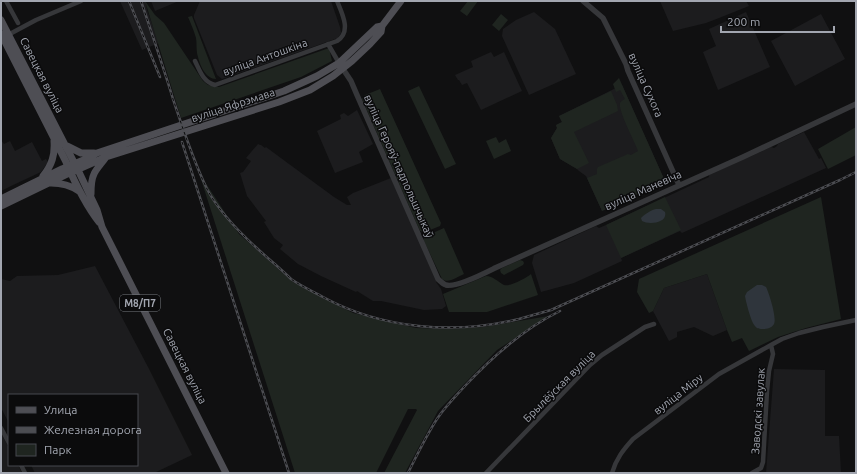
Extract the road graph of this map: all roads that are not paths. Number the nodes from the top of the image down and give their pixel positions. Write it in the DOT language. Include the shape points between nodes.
graph roads {
  1 [pos="6,1"];
  2 [pos="80,1"];
  3 [pos="337,1"];
  4 [pos="401,1"];
  5 [pos="584,1"];
  6 [pos="1,20"];
  7 [pos="18,23"];
  8 [pos="3,36"];
  9 [pos="328,44"];
  10 [pos="194,62"];
  11 [pos="340,66"];
  12 [pos="856,104"];
  13 [pos="54,137"];
  14 [pos="155,137"];
  15 [pos="66,145"];
  16 [pos="97,153"];
  17 [pos="106,157"];
  18 [pos="73,168"];
  19 [pos="42,179"];
  20 [pos="48,183"];
  21 [pos="679,185"];
  22 [pos="80,192"];
  23 [pos="1,199"];
  24 [pos="93,202"];
  25 [pos="1,206"];
  26 [pos="102,227"];
  27 [pos="438,279"];
  28 [pos="856,320"];
  29 [pos="654,324"];
  30 [pos="771,345"];
  31 [pos="1,428"];
  32 [pos="8,441"];
  33 [pos="226,473"];
  34 [pos="486,473"];
  35 [pos="612,473"];
  36 [pos="752,473"];
  1 -- 7 [label="street"];
  2 -- 8 [label="street"];
  3 -- 9 [label="street, вуліца Антошкіна" via="344,18 344,32 340,39"];
  4 -- 11 [label="main road, вуліца Яфрэмава" via="370,44 352,62"];
  5 -- 21 [label="street, вуліца Сухога" via="603,18"];
  6 -- 8 [label="main road, Савецкая вуліца / М8/П7"];
  8 -- 13 [label="main road, Савецкая вуліца / М8/П7"];
  8 -- 15 [label="main road, Савецкая вуліца / М8/П7"];
  9 -- 10 [label="street, вуліца Антошкіна" via="215,85 204,79"];
  9 -- 11 [label="street"];
  11 -- 14 [label="main road, вуліца Яфрэмава" via="322,83 300,94 257,109"];
  11 -- 27 [label="street, вуліца Герояў-падпольшчыкаў" via="357,95"];
  12 -- 21 [label="street, вуліца Маневіча"];
  13 -- 18 [label="main road, Савецкая вуліца / М8/П7"];
  13 -- 19 [label="main road" via="54,157"];
  14 -- 16 [label="main road, вуліца Яфрэмава"];
  14 -- 17 [label="main road, вуліца Яфрэмава"];
  15 -- 16 [label="main road" via="81,153"];
  15 -- 18 [label="main road, Савецкая вуліца / М8/П7"];
  16 -- 18 [label="main road, вуліца Яфрэмава"];
  17 -- 18 [label="main road, вуліца Яфрэмава"];
  17 -- 24 [label="main road" via="93,174"];
  18 -- 19 [label="main road"];
  18 -- 20 [label="main road"];
  18 -- 22 [label="main road, Савецкая вуліца / М8/П7"];
  18 -- 24 [label="main road, Савецкая вуліца / М8/П7"];
  19 -- 23 [label="main road"];
  20 -- 22 [label="main road" via="67,185"];
  20 -- 25 [label="main road"];
  21 -- 27 [label="street, вуліца Маневіча" via="455,285 446,285"];
  22 -- 26 [label="main road, Савецкая вуліца / М8/П7"];
  24 -- 26 [label="main road, Савецкая вуліца / М8/П7"];
  26 -- 33 [label="main road, Савецкая вуліца / М8/П7"];
  28 -- 30 [label="street, вуліца Міру" via="799,333"];
  29 -- 34 [label="street, Брылёўская вуліца" via="644,327 590,365"];
  30 -- 35 [label="street, вуліца Міру" via="719,374 646,430 623,450"];
  30 -- 36 [label="street, Заводскі завулак" via="773,354 769,371 763,462 761,468"];
  31 -- 32 [label="street"];
}
